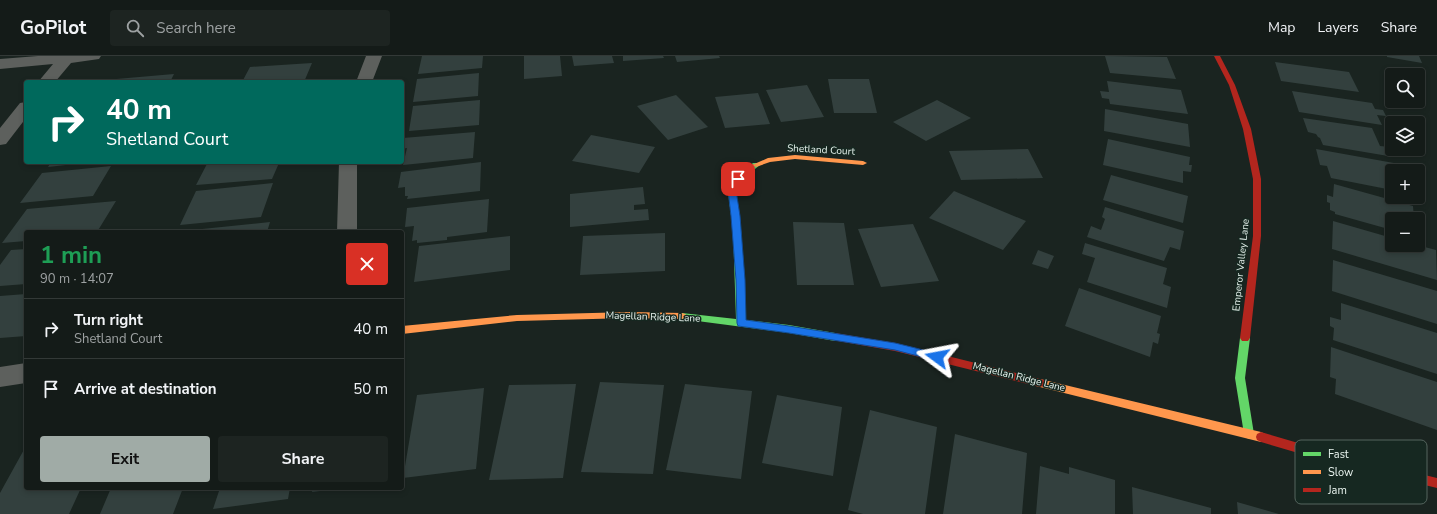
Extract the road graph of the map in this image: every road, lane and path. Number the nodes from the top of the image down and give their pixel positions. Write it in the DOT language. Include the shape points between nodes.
graph roads {
  1 [pos="93,56"];
  2 [pos="374,56"];
  3 [pos="1217,56"];
  4 [pos="67,57"];
  5 [pos="0,64"];
  6 [pos="48,80"];
  7 [pos="365,80"];
  8 [pos="24,110"];
  9 [pos="0,140"];
  10 [pos="863,163"];
  11 [pos="348,164"];
  12 [pos="347,230"];
  13 [pos="741,323"];
  14 [pos="404,330"];
  15 [pos="24,374"];
  16 [pos="0,377"];
  17 [pos="1250,434"];
  18 [pos="1295,447"];
  19 [pos="1427,481"];
  20 [pos="1437,483"];
  1 -- 4 [label="street"];
  2 -- 7 [label="street"];
  3 -- 17 [label="street, Emperor Valley Lane" via="1232,85 1248,129 1257,179 1257,236 1240,378"];
  4 -- 5 [label="street"];
  4 -- 6 [label="street"];
  8 -- 9 [label="street"];
  10 -- 13 [label="street, Shetland Court" via="789,158 771,160 751,167 738,179 732,190"];
  11 -- 12 [label="street"];
  13 -- 14 [label="street, Magellan Ridge Lane" via="683,316 630,315 517,318"];
  13 -- 17 [label="street, Magellan Ridge Lane" via="895,347"];
  15 -- 16 [label="street"];
  17 -- 18 [label="street, Magellan Ridge Lane"];
  19 -- 20 [label="street, Magellan Ridge Lane"];
}
